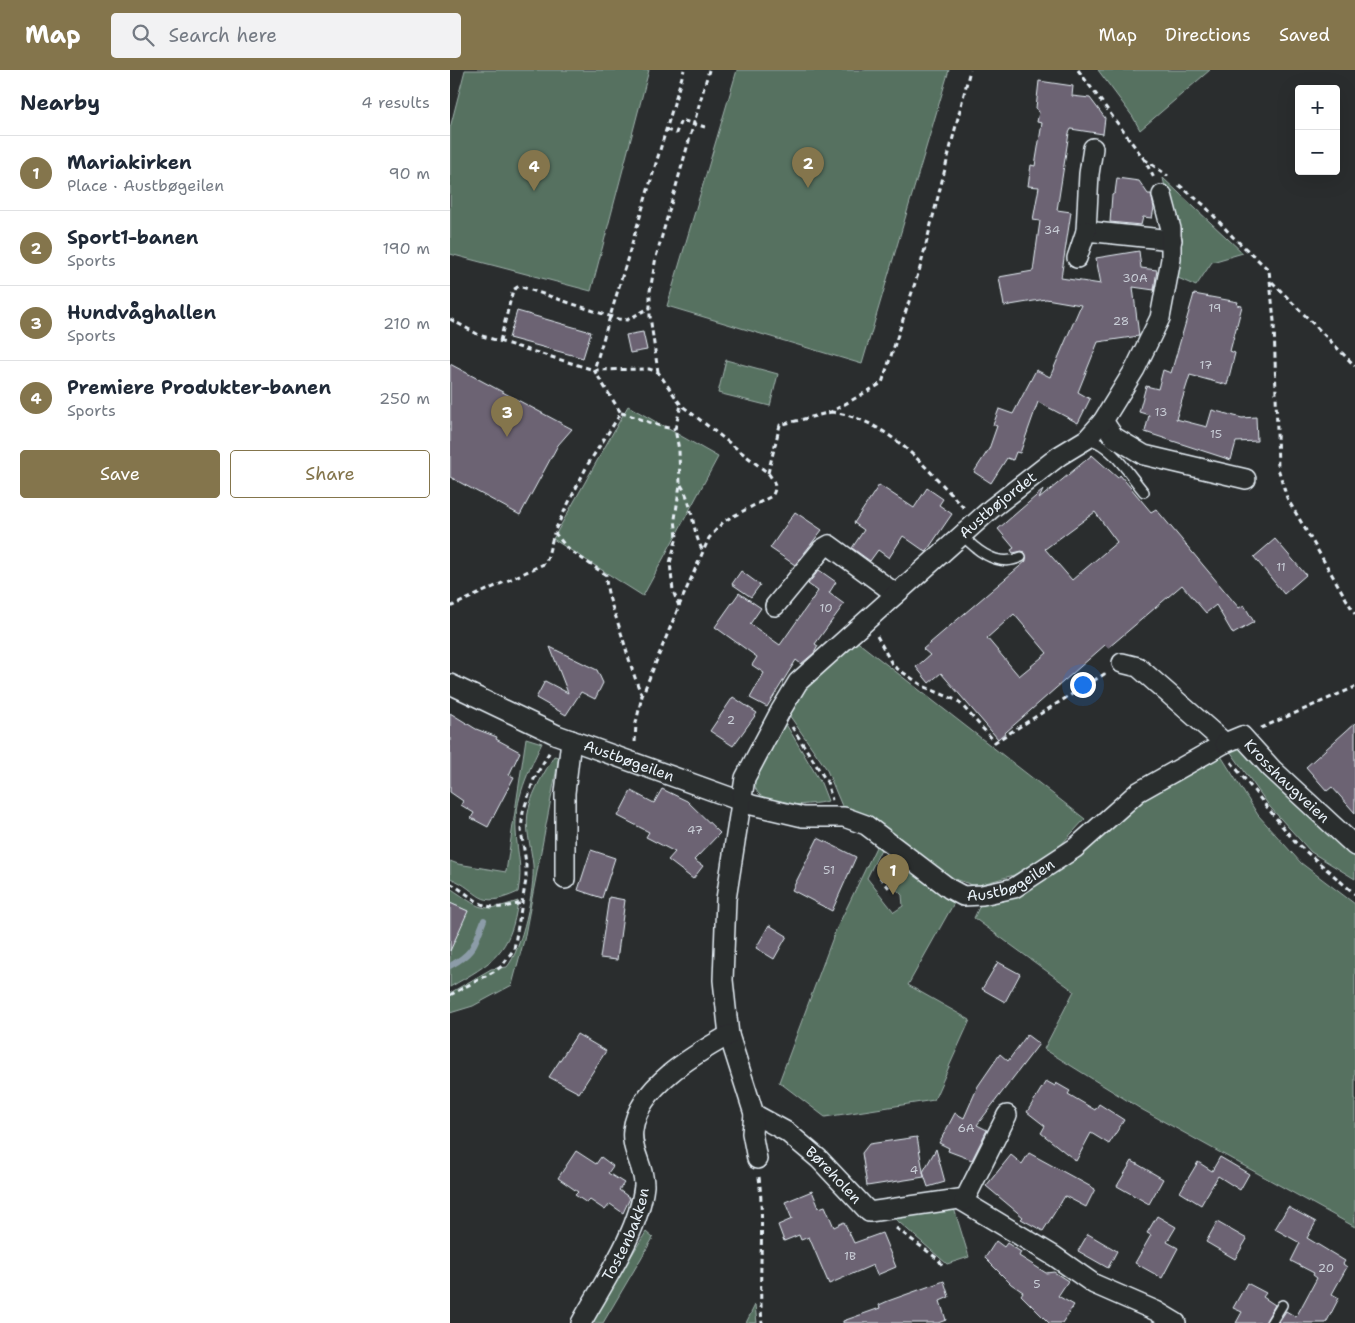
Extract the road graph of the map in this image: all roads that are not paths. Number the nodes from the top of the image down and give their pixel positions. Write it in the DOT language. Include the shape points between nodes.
graph roads {
  1 [pos="1093,148"];
  2 [pos="1162,195"];
  3 [pos="1086,231"];
  4 [pos="1172,240"];
  5 [pos="1078,258"];
  6 [pos="1103,421"];
  7 [pos="1087,439"];
  8 [pos="1246,479"];
  9 [pos="1144,492"];
  10 [pos="963,536"];
  11 [pos="1021,557"];
  12 [pos="896,594"];
  13 [pos="775,606"];
  14 [pos="1122,663"];
  15 [pos="450,684"];
  16 [pos="564,738"];
  17 [pos="1229,742"];
  18 [pos="740,800"];
  19 [pos="1355,846"];
  20 [pos="565,879"];
  21 [pos="729,1035"];
  22 [pos="754,1114"];
  23 [pos="1007,1115"];
  24 [pos="757,1159"];
  25 [pos="964,1201"];
  26 [pos="1282,1305"];
  27 [pos="581,1323"];
  28 [pos="1176,1323"];
  29 [pos="1271,1323"];
  1 -- 3 [label="street"];
  2 -- 4 [label="street, Austbøjordet"];
  3 -- 4 [label="street"];
  3 -- 5 [label="street"];
  4 -- 6 [label="street, Austbøjordet" via="1160,318 1136,369"];
  6 -- 7 [label="street, Austbøjordet"];
  6 -- 8 [label="street" via="1114,437 1144,455"];
  7 -- 9 [label="lane" via="1097,441 1110,451"];
  7 -- 10 [label="street, Austbøjordet" via="1052,462"];
  10 -- 11 [label="lane" via="995,560 1012,562"];
  10 -- 12 [label="street, Austbøjordet"];
  12 -- 13 [label="street" via="829,545 822,549"];
  12 -- 18 [label="street, Austbøjordet" via="798,682 745,778"];
  14 -- 17 [label="street" via="1138,667"];
  15 -- 16 [label="street, Austbøgeilen"];
  16 -- 18 [label="street, Austbøgeilen"];
  16 -- 20 [label="street, Austbøgeilen"];
  17 -- 18 [label="street, Austbøgeilen" via="1138,792 1076,848 1014,888 982,895 962,896 950,889 854,818 794,815"];
  17 -- 19 [label="street, Krosshaugveien" via="1272,769"];
  18 -- 21 [label="street" via="726,899 724,939 723,980"];
  21 -- 22 [label="street"];
  21 -- 27 [label="street, Tostenbakken" via="707,1047 658,1084 641,1106 633,1130 634,1150 644,1184 638,1209 629,1236"];
  22 -- 24 [label="street" via="752,1133"];
  22 -- 25 [label="street, Børeholen" via="787,1132 819,1159 869,1212 949,1200"];
  23 -- 25 [label="street"];
  25 -- 28 [label="street" via="1094,1284"];
  26 -- 29 [label="lane"];
}
